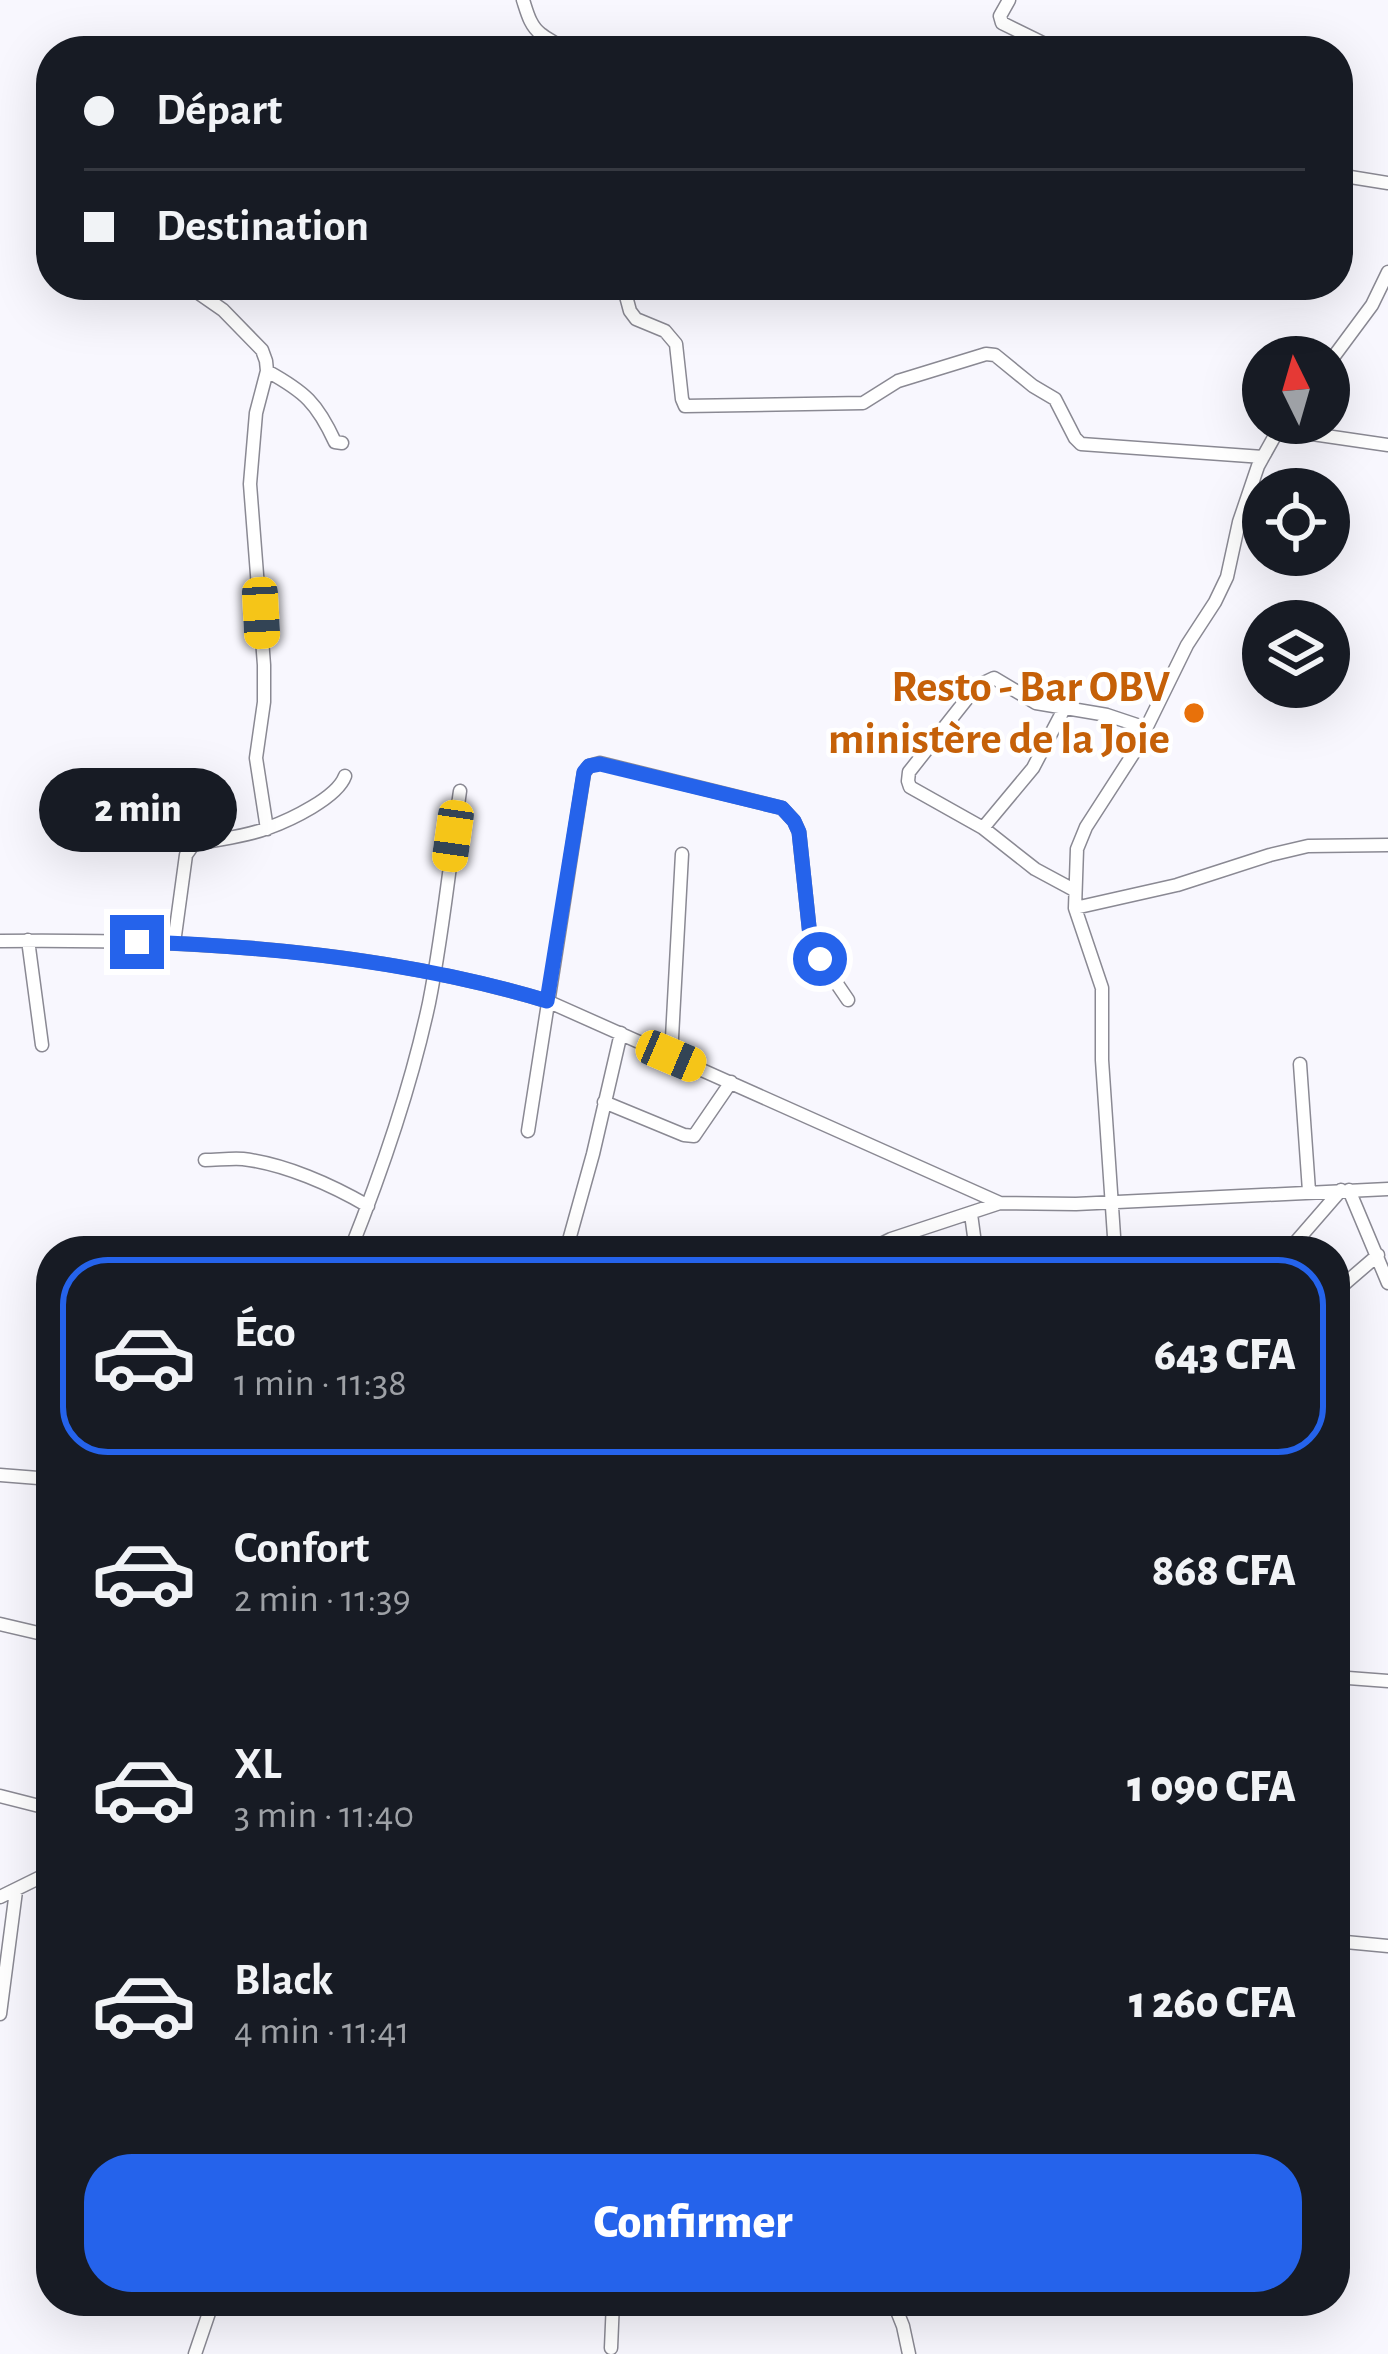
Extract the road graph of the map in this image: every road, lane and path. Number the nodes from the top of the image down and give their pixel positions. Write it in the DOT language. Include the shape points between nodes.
graph roads {
  1 [pos="523,0"];
  2 [pos="1009,0"];
  3 [pos="543,36"];
  4 [pos="1028,36"];
  5 [pos="1353,178"];
  6 [pos="1388,183"];
  7 [pos="1388,272"];
  8 [pos="209,300"];
  9 [pos="627,300"];
  10 [pos="1350,337"];
  11 [pos="267,371"];
  12 [pos="1350,438"];
  13 [pos="343,442"];
  14 [pos="1270,444"];
  15 [pos="1388,445"];
  16 [pos="1262,457"];
  17 [pos="1064,707"];
  18 [pos="1146,728"];
  19 [pos="345,776"];
  20 [pos="460,791"];
  21 [pos="983,828"];
  22 [pos="267,829"];
  23 [pos="1388,844"];
  24 [pos="682,854"];
  25 [pos="1074,890"];
  26 [pos="1075,908"];
  27 [pos="0,940"];
  28 [pos="28,940"];
  29 [pos="174,943"];
  30 [pos="434,972"];
  31 [pos="848,1000"];
  32 [pos="547,1001"];
  33 [pos="621,1034"];
  34 [pos="42,1046"];
  35 [pos="671,1056"];
  36 [pos="1300,1064"];
  37 [pos="731,1082"];
  38 [pos="604,1102"];
  39 [pos="527,1131"];
  40 [pos="205,1160"];
  41 [pos="1388,1189"];
  42 [pos="1345,1190"];
  43 [pos="1309,1191"];
  44 [pos="1110,1202"];
  45 [pos="1000,1203"];
  46 [pos="368,1206"];
  47 [pos="971,1214"];
  48 [pos="356,1236"];
  49 [pos="570,1236"];
  50 [pos="901,1236"];
  51 [pos="974,1236"];
  52 [pos="1113,1236"];
  53 [pos="1302,1236"];
  54 [pos="1378,1255"];
  55 [pos="1350,1279"];
  56 [pos="1388,1283"];
  57 [pos="0,1474"];
  58 [pos="36,1478"];
  59 [pos="0,1624"];
  60 [pos="36,1632"];
  61 [pos="1350,1678"];
  62 [pos="1388,1681"];
  63 [pos="0,1796"];
  64 [pos="36,1805"];
  65 [pos="36,1880"];
  66 [pos="16,1891"];
  67 [pos="0,1897"];
  68 [pos="1350,1942"];
  69 [pos="1388,1946"];
  70 [pos="0,2014"];
  71 [pos="208,2316"];
  72 [pos="612,2316"];
  73 [pos="899,2316"];
  74 [pos="610,2348"];
  75 [pos="195,2354"];
  76 [pos="909,2354"];
  1 -- 3 [label="street"];
  2 -- 4 [label="street" via="1001,23"];
  5 -- 6 [label="street"];
  7 -- 10 [label="street"];
  8 -- 11 [label="street" via="262,350"];
  9 -- 16 [label="street" via="636,319 676,344 685,406 863,403 898,381 986,353 1055,399 1081,445"];
  11 -- 13 [label="street" via="310,401 335,442"];
  11 -- 22 [label="street" via="250,484 264,665 256,758"];
  12 -- 15 [label="street"];
  14 -- 16 [label="street"];
  16 -- 18 [label="street" via="1227,578"];
  17 -- 18 [label="street"];
  17 -- 21 [label="street" via="1033,768"];
  17 -- 21 [label="street" via="985,680 909,772 910,788"];
  18 -- 25 [label="street" via="1081,838"];
  19 -- 22 [label="street" via="331,795"];
  20 -- 30 [label="street"];
  21 -- 25 [label="street"];
  22 -- 29 [label="street" via="193,845"];
  23 -- 26 [label="street" via="1308,846"];
  24 -- 35 [label="street"];
  25 -- 26 [label="street"];
  26 -- 44 [label="street" via="1102,988"];
  27 -- 28 [label="street"];
  28 -- 29 [label="street"];
  28 -- 34 [label="street"];
  29 -- 30 [label="street"];
  30 -- 32 [label="street"];
  30 -- 46 [label="street"];
  31 -- 32 [label="street" via="813,948 799,832 782,808 600,764 584,772"];
  32 -- 33 [label="street"];
  32 -- 39 [label="street"];
  33 -- 35 [label="street"];
  33 -- 38 [label="street"];
  35 -- 37 [label="street"];
  36 -- 43 [label="street"];
  37 -- 38 [label="street" via="694,1136"];
  37 -- 45 [label="street"];
  38 -- 49 [label="street"];
  40 -- 46 [label="street" via="284,1169"];
  41 -- 42 [label="street"];
  42 -- 43 [label="street"];
  42 -- 53 [label="street"];
  42 -- 54 [label="street"];
  43 -- 44 [label="street"];
  44 -- 45 [label="street"];
  44 -- 52 [label="street"];
  45 -- 47 [label="street"];
  46 -- 48 [label="street"];
  47 -- 50 [label="street"];
  47 -- 51 [label="street"];
  54 -- 55 [label="street"];
  54 -- 56 [label="street"];
  57 -- 58 [label="street"];
  59 -- 60 [label="street"];
  61 -- 62 [label="street"];
  63 -- 64 [label="street"];
  65 -- 66 [label="street"];
  66 -- 67 [label="street"];
  66 -- 70 [label="street"];
  68 -- 69 [label="street"];
  71 -- 75 [label="street"];
  72 -- 74 [label="street"];
  73 -- 76 [label="street"];
}
